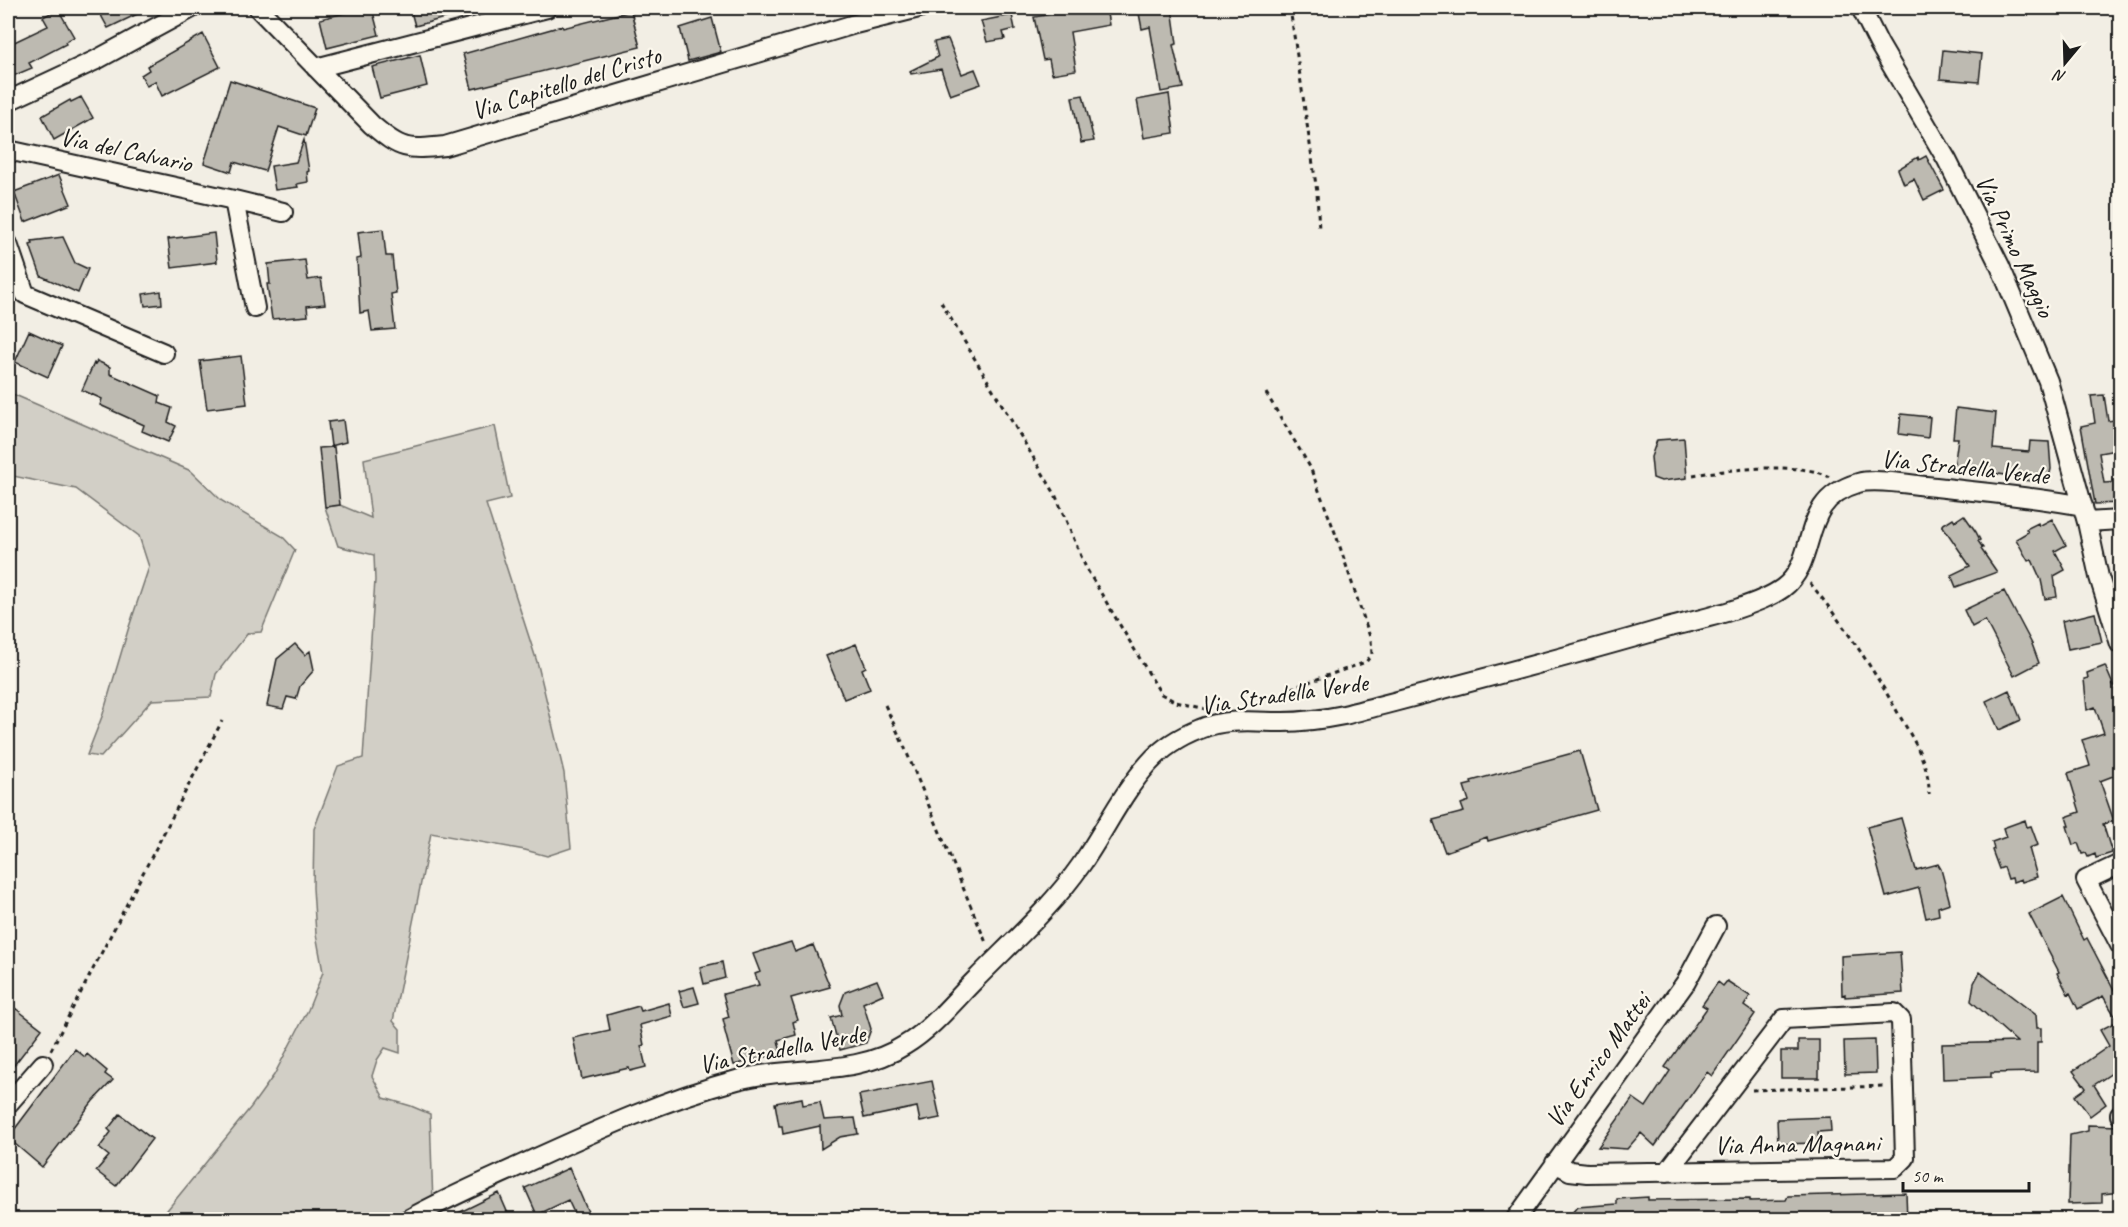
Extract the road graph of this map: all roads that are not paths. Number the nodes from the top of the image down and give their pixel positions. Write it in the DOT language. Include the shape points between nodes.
graph roads {
  1 [pos="192,8"];
  2 [pos="258,8"];
  3 [pos="547,8"];
  4 [pos="919,8"];
  5 [pos="1861,8"];
  6 [pos="501,13"];
  7 [pos="852,16"];
  8 [pos="316,68"];
  9 [pos="8,101"];
  10 [pos="8,150"];
  11 [pos="234,200"];
  12 [pos="283,212"];
  13 [pos="8,244"];
  14 [pos="255,308"];
  15 [pos="164,353"];
  16 [pos="2085,514"];
  17 [pos="2121,520"];
  18 [pos="2121,644"];
  19 [pos="2121,864"];
  20 [pos="1716,926"];
  21 [pos="2121,945"];
  22 [pos="43,1064"];
  23 [pos="8,1104"];
  24 [pos="1690,1143"];
  25 [pos="1555,1163"];
  26 [pos="1667,1172"];
  27 [pos="1699,1172"];
  28 [pos="407,1220"];
  29 [pos="1515,1220"];
  1 -- 9 [label="street" via="96,60"];
  2 -- 8 [label="street, Via Capitello del Cristo"];
  3 -- 6 [label="street"];
  4 -- 7 [label="street, Via Capitello del Cristo"];
  5 -- 16 [label="street, Via Primo Maggio" via="1947,160 2000,266 2048,381"];
  6 -- 8 [label="street"];
  7 -- 8 [label="street, Via Capitello del Cristo" via="445,146 414,149 391,142"];
  10 -- 11 [label="street, Via del Calvario"];
  11 -- 12 [label="street, Via del Calvario"];
  11 -- 14 [label="street"];
  13 -- 15 [label="street" via="24,294"];
  16 -- 17 [label="street"];
  16 -- 18 [label="street, Via Primo Maggio" via="2099,577"];
  16 -- 28 [label="street, Via Stradella Verde" via="1894,483 1860,482 1840,490 1821,506 1799,571 1783,588 1760,600 1585,652 1344,716 1310,721 1235,721 1202,728 1176,741 1150,762 1056,897 905,1046 876,1059 838,1067 780,1071 689,1094 593,1132"];
  19 -- 21 [label="street" via="2086,880"];
  20 -- 25 [label="street, Via Enrico Mattei" via="1686,982"];
  22 -- 23 [label="street"];
  24 -- 26 [label="street, Via Anna Magnani"];
  24 -- 27 [label="street"];
  24 -- 27 [label="street, Via Anna Magnani" via="1784,1018 1894,1013 1900,1020 1905,1158 1895,1168"];
  25 -- 26 [label="street, Via Anna Magnani" via="1570,1171 1587,1173"];
  25 -- 29 [label="street, Via Enrico Mattei"];
  26 -- 27 [label="street, Via Anna Magnani"];
}
